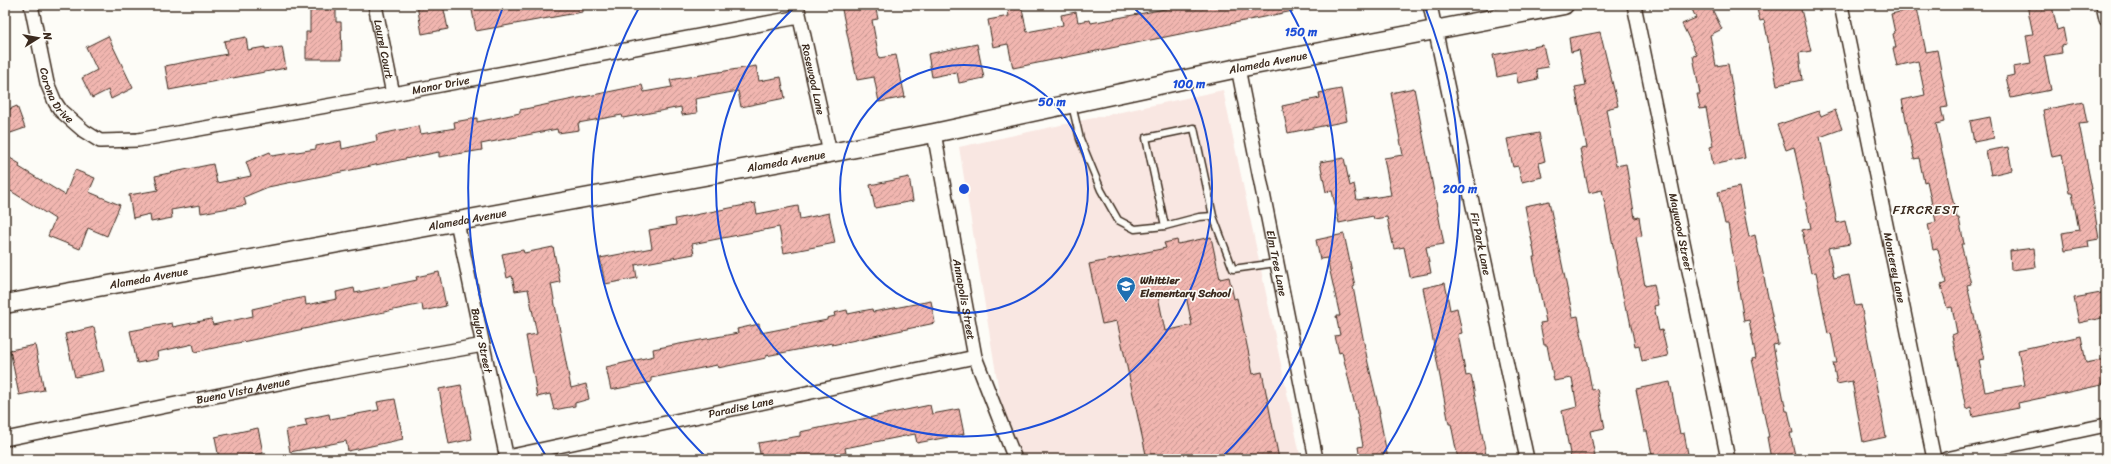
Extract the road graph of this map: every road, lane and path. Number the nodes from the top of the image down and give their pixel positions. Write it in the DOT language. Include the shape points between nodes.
graph roads {
  1 [pos="30,5"];
  2 [pos="375,5"];
  3 [pos="1430,5"];
  4 [pos="1564,5"];
  5 [pos="1634,5"];
  6 [pos="1841,5"];
  7 [pos="2103,5"];
  8 [pos="798,11"];
  9 [pos="2106,19"];
  10 [pos="1435,29"];
  11 [pos="1238,68"];
  12 [pos="393,94"];
  13 [pos="1071,104"];
  14 [pos="84,131"];
  15 [pos="934,133"];
  16 [pos="830,153"];
  17 [pos="1213,216"];
  18 [pos="457,222"];
  19 [pos="1165,226"];
  20 [pos="1276,263"];
  21 [pos="5,304"];
  22 [pos="483,345"];
  23 [pos="975,357"];
  24 [pos="2106,425"];
  25 [pos="5,439"];
  26 [pos="507,458"];
  27 [pos="1015,459"];
  28 [pos="1316,459"];
  29 [pos="1527,459"];
  30 [pos="1728,459"];
  31 [pos="1934,459"];
  32 [pos="1946,459"];
  1 -- 14 [label="street, Corona Drive" via="47,83 55,102 61,111"];
  2 -- 12 [label="street, Laurel Court"];
  3 -- 10 [label="street, Fir Park Lane"];
  4 -- 10 [label="street, Alameda Avenue"];
  5 -- 30 [label="street, Maywood Street"];
  6 -- 31 [label="street, Monterey Lane"];
  7 -- 9 [label="street"];
  8 -- 12 [label="street, Manor Drive"];
  8 -- 16 [label="street, Rosewood Lane"];
  10 -- 11 [label="street, Alameda Avenue"];
  10 -- 29 [label="street, Fir Park Lane"];
  11 -- 13 [label="street, Alameda Avenue"];
  11 -- 20 [label="street, Elm Tree Lane"];
  12 -- 14 [label="street, Manor Drive" via="138,140 100,141"];
  13 -- 15 [label="street, Alameda Avenue"];
  13 -- 19 [label="lane" via="1080,139 1101,190 1118,220 1135,228"];
  15 -- 16 [label="street, Alameda Avenue"];
  15 -- 23 [label="street, Annapolis Street"];
  16 -- 18 [label="street, Alameda Avenue"];
  17 -- 19 [label="lane" via="1199,216"];
  17 -- 19 [label="lane" via="1194,128 1146,138"];
  17 -- 20 [label="lane" via="1233,270"];
  18 -- 21 [label="street, Alameda Avenue"];
  18 -- 22 [label="street, Baylor Street"];
  20 -- 28 [label="street, Elm Tree Lane"];
  22 -- 25 [label="street, Buena Vista Avenue" via="334,372"];
  22 -- 26 [label="street, Baylor Street"];
  23 -- 26 [label="street, Paradise Lane"];
  23 -- 27 [label="street, Annapolis Street"];
  24 -- 32 [label="street"];
}
